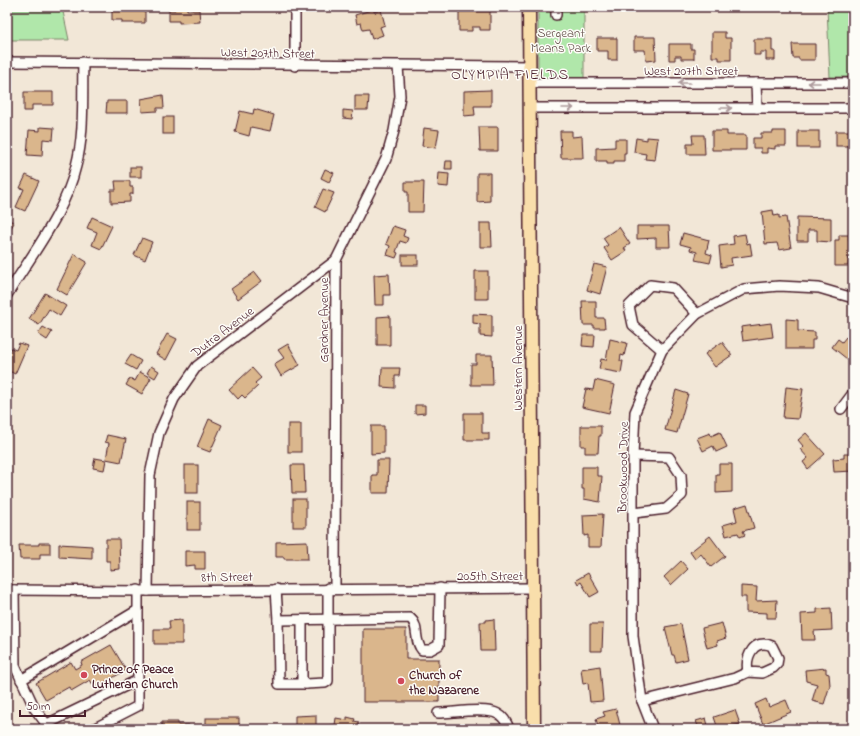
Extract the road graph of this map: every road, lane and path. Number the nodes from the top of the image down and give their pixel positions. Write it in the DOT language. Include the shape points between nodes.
graph roads {
  1 [pos="295,7"];
  2 [pos="529,7"];
  3 [pos="7,62"];
  4 [pos="83,62"];
  5 [pos="295,66"];
  6 [pos="398,66"];
  7 [pos="529,66"];
  8 [pos="529,82"];
  9 [pos="756,82"];
  10 [pos="853,82"];
  11 [pos="529,108"];
  12 [pos="757,108"];
  13 [pos="853,108"];
  14 [pos="336,260"];
  15 [pos="7,295"];
  16 [pos="853,298"];
  17 [pos="697,314"];
  18 [pos="662,350"];
  19 [pos="853,394"];
  20 [pos="841,409"];
  21 [pos="633,456"];
  22 [pos="634,513"];
  23 [pos="332,588"];
  24 [pos="444,588"];
  25 [pos="533,588"];
  26 [pos="276,589"];
  27 [pos="10,590"];
  28 [pos="143,591"];
  29 [pos="138,610"];
  30 [pos="329,619"];
  31 [pos="278,620"];
  32 [pos="302,620"];
  33 [pos="748,672"];
  34 [pos="21,680"];
  35 [pos="138,680"];
  36 [pos="306,684"];
  37 [pos="642,702"];
  38 [pos="438,713"];
  39 [pos="49,727"];
  40 [pos="93,729"];
  41 [pos="509,729"];
  42 [pos="534,729"];
  43 [pos="653,729"];
  1 -- 5 [label="street"];
  2 -- 7 [label="main road, Western Avenue"];
  3 -- 4 [label="street, West 207th Street"];
  4 -- 5 [label="street, West 207th Street"];
  4 -- 15 [label="street" via="80,148 73,178 50,226"];
  5 -- 6 [label="street, West 207th Street"];
  6 -- 7 [label="street, West 207th Street"];
  6 -- 14 [label="street, Gardner Avenue" via="400,96 386,160"];
  7 -- 8 [label="main road, Western Avenue"];
  9 -- 8 [label="street, West 207th Street, one-way"];
  8 -- 11 [label="main road, Western Avenue"];
  10 -- 9 [label="street, West 207th Street, one-way"];
  9 -- 12 [label="street"];
  11 -- 12 [label="street, one-way"];
  11 -- 25 [label="main road, Western Avenue"];
  12 -- 13 [label="street"];
  14 -- 23 [label="street, Gardner Avenue"];
  14 -- 28 [label="street, Dutra Avenue" via="197,366 174,399 159,432 150,475"];
  16 -- 17 [label="street, Brookwood Drive" via="819,288 779,286 744,289"];
  17 -- 18 [label="street, Brookwood Drive"];
  17 -- 18 [label="street" via="673,288 650,284 629,306 634,325"];
  18 -- 21 [label="street, Brookwood Drive" via="635,412"];
  19 -- 20 [label="street"];
  21 -- 22 [label="street, Brookwood Drive"];
  21 -- 22 [label="street" via="669,458 681,475 682,495 666,509"];
  22 -- 37 [label="street, Brookwood Drive" via="633,636"];
  23 -- 24 [label="street, 8th Street"];
  23 -- 26 [label="street, 8th Street"];
  23 -- 30 [label="street, Gardner Avenue"];
  24 -- 25 [label="street, 205th Street"];
  24 -- 30 [label="street" via="440,645 436,649 422,650 418,646 416,627 410,618"];
  25 -- 42 [label="main road, Western Avenue"];
  26 -- 28 [label="street, 8th Street"];
  26 -- 31 [label="street"];
  27 -- 28 [label="street, 8th Street"];
  27 -- 34 [label="street" via="15,658"];
  28 -- 29 [label="street, Dutra Avenue"];
  29 -- 34 [label="street"];
  29 -- 35 [label="street, Dutra Avenue"];
  30 -- 32 [label="street"];
  30 -- 36 [label="street, Gardner Avenue" via="328,681"];
  31 -- 32 [label="street"];
  31 -- 36 [label="street" via="280,684"];
  32 -- 36 [label="street" via="302,680"];
  33 -- 37 [label="street" via="735,678"];
  34 -- 39 [label="street" via="35,709"];
  35 -- 39 [label="street"];
  35 -- 40 [label="street, Dutra Avenue" via="138,706"];
  37 -- 43 [label="street, Brookwood Drive"];
  38 -- 41 [label="street" via="488,711 498,714 507,722"];
}
